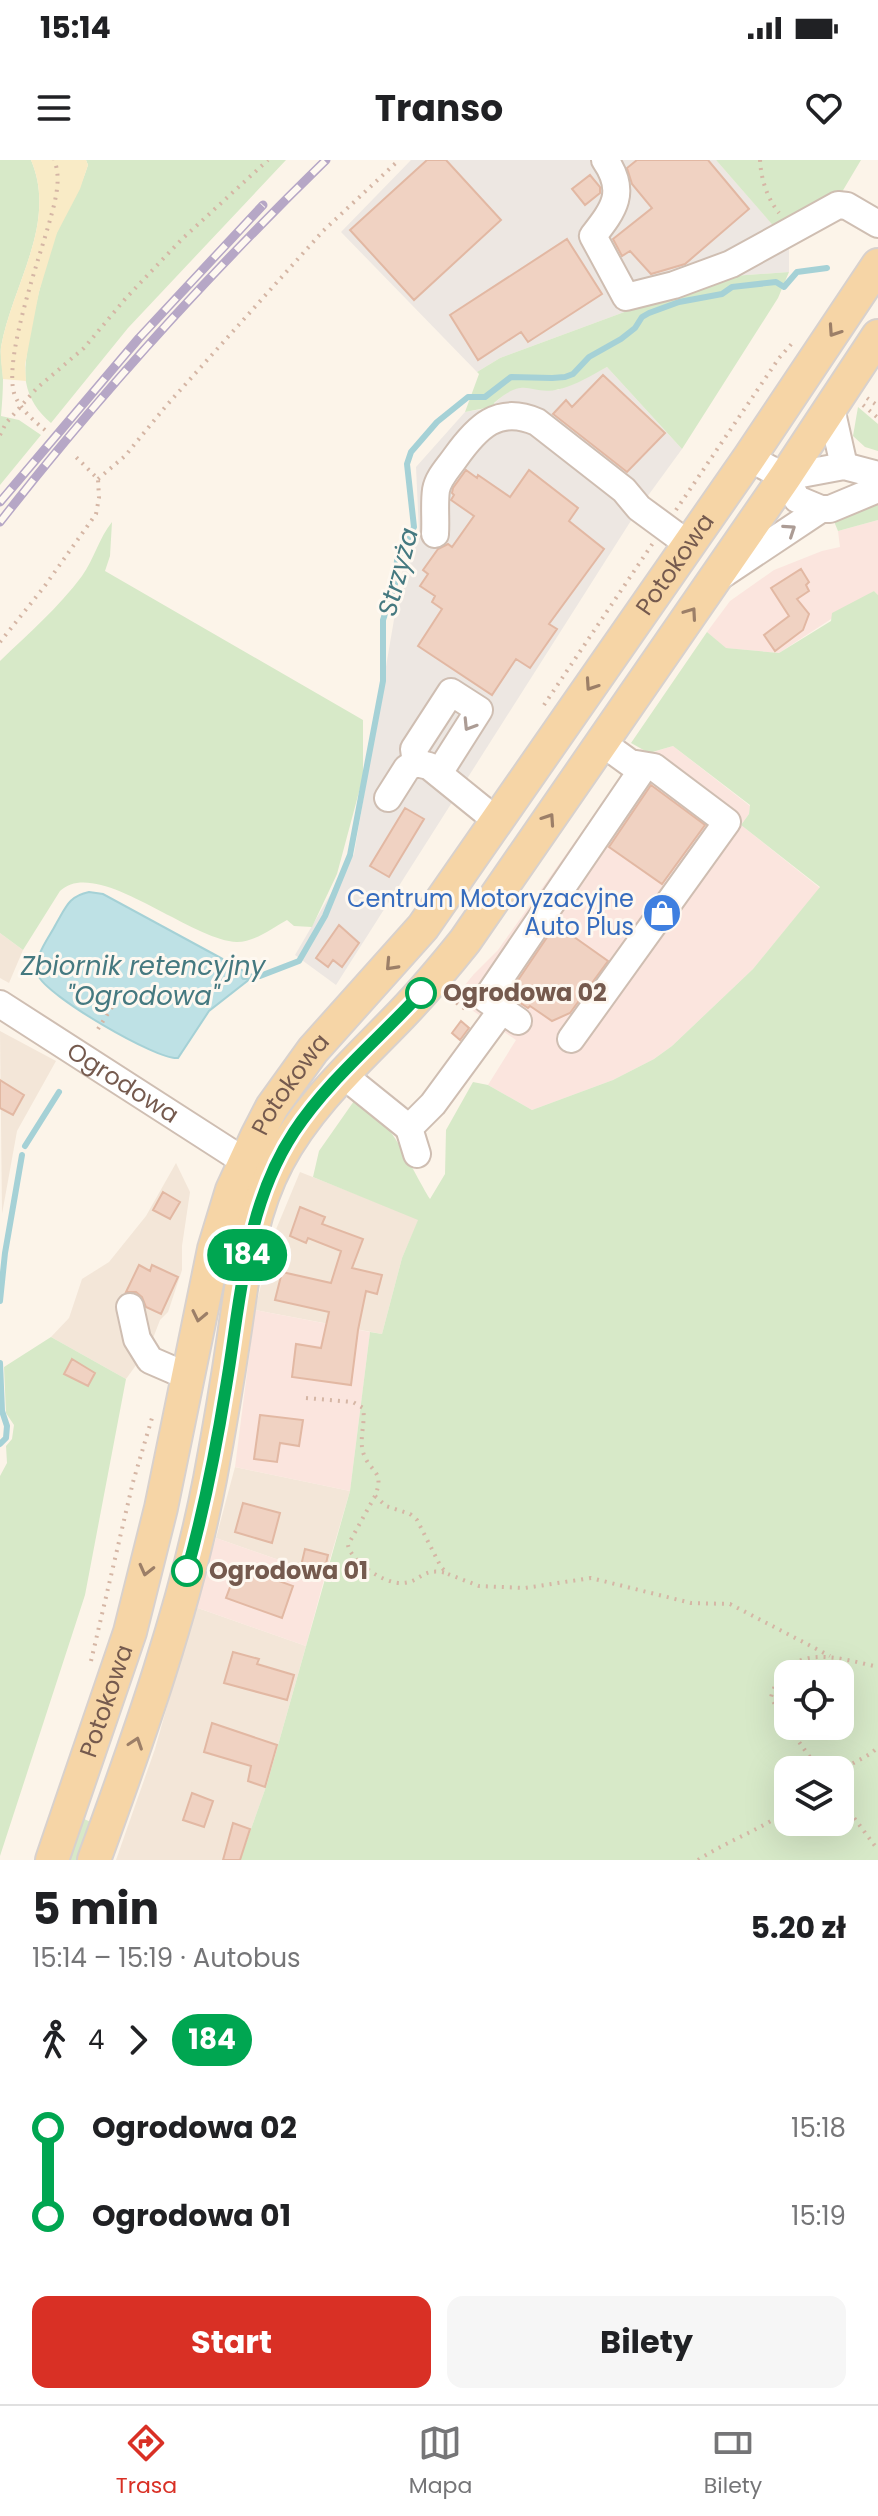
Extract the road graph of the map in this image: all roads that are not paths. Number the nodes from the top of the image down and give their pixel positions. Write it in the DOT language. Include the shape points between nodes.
graph roads {
  1 [pos="605,160"];
  2 [pos="878,224"];
  3 [pos="878,265"];
  4 [pos="878,336"];
  5 [pos="844,402"];
  6 [pos="749,458"];
  7 [pos="844,466"];
  8 [pos="878,475"];
  9 [pos="785,477"];
  10 [pos="878,489"];
  11 [pos="821,509"];
  12 [pos="435,534"];
  13 [pos="676,535"];
  14 [pos="713,581"];
  15 [pos="635,621"];
  16 [pos="668,645"];
  17 [pos="601,742"];
  18 [pos="644,767"];
  19 [pos="388,798"];
  20 [pos="497,821"];
  21 [pos="0,1004"];
  22 [pos="571,1039"];
  23 [pos="313,1050"];
  24 [pos="342,1074"];
  25 [pos="409,1128"];
  26 [pos="417,1154"];
  27 [pos="244,1161"];
  28 [pos="130,1307"];
  29 [pos="187,1376"];
  30 [pos="73,1801"];
  31 [pos="110,1816"];
  32 [pos="52,1860"];
  33 [pos="94,1860"];
  1 -- 2 [label="street" via="617,193 613,211 593,236 626,297 731,264 841,205"];
  3 -- 6 [label="main road, Potokowa, one-way"];
  4 -- 5 [label="main road, Potokowa"];
  5 -- 7 [label="street"];
  5 -- 9 [label="main road, Potokowa"];
  6 -- 9 [label="street"];
  6 -- 13 [label="main road, Potokowa"];
  7 -- 8 [label="street"];
  7 -- 9 [label="street"];
  9 -- 11 [label="street" via="797,499"];
  9 -- 14 [label="main road, Potokowa"];
  10 -- 11 [label="street, Potokowa"];
  14 -- 11 [label="street, Potokowa, one-way"];
  12 -- 13 [label="street" via="436,490 449,466 478,429 521,415 537,422"];
  13 -- 15 [label="main road, Potokowa"];
  16 -- 14 [label="main road, Potokowa, one-way"];
  15 -- 16 [label="main road"];
  15 -- 20 [label="main road, Potokowa, one-way"];
  16 -- 17 [label="main road, Potokowa"];
  17 -- 18 [label="street"];
  24 -- 17 [label="main road, Potokowa, one-way" via="465,941"];
  18 -- 22 [label="street" via="654,767 727,822"];
  18 -- 25 [label="street" via="486,999 510,1016"];
  19 -- 20 [label="street" via="407,768 427,768"];
  20 -- 23 [label="main road, Potokowa, one-way" via="406,949"];
  21 -- 27 [label="street, Ogrodowa"];
  23 -- 24 [label="main road"];
  23 -- 27 [label="main road, Potokowa" via="272,1107"];
  24 -- 25 [label="street"];
  31 -- 24 [label="main road, Potokowa, one-way" via="153,1691 201,1521 261,1200 294,1133"];
  25 -- 26 [label="street"];
  27 -- 29 [label="main road, Potokowa, one-way" via="222,1219"];
  28 -- 29 [label="street" via="137,1339 148,1358"];
  29 -- 30 [label="main road, Potokowa, one-way" via="130,1632"];
  30 -- 31 [label="main road"];
  30 -- 32 [label="main road, Potokowa"];
  31 -- 33 [label="main road, Potokowa"];
}
